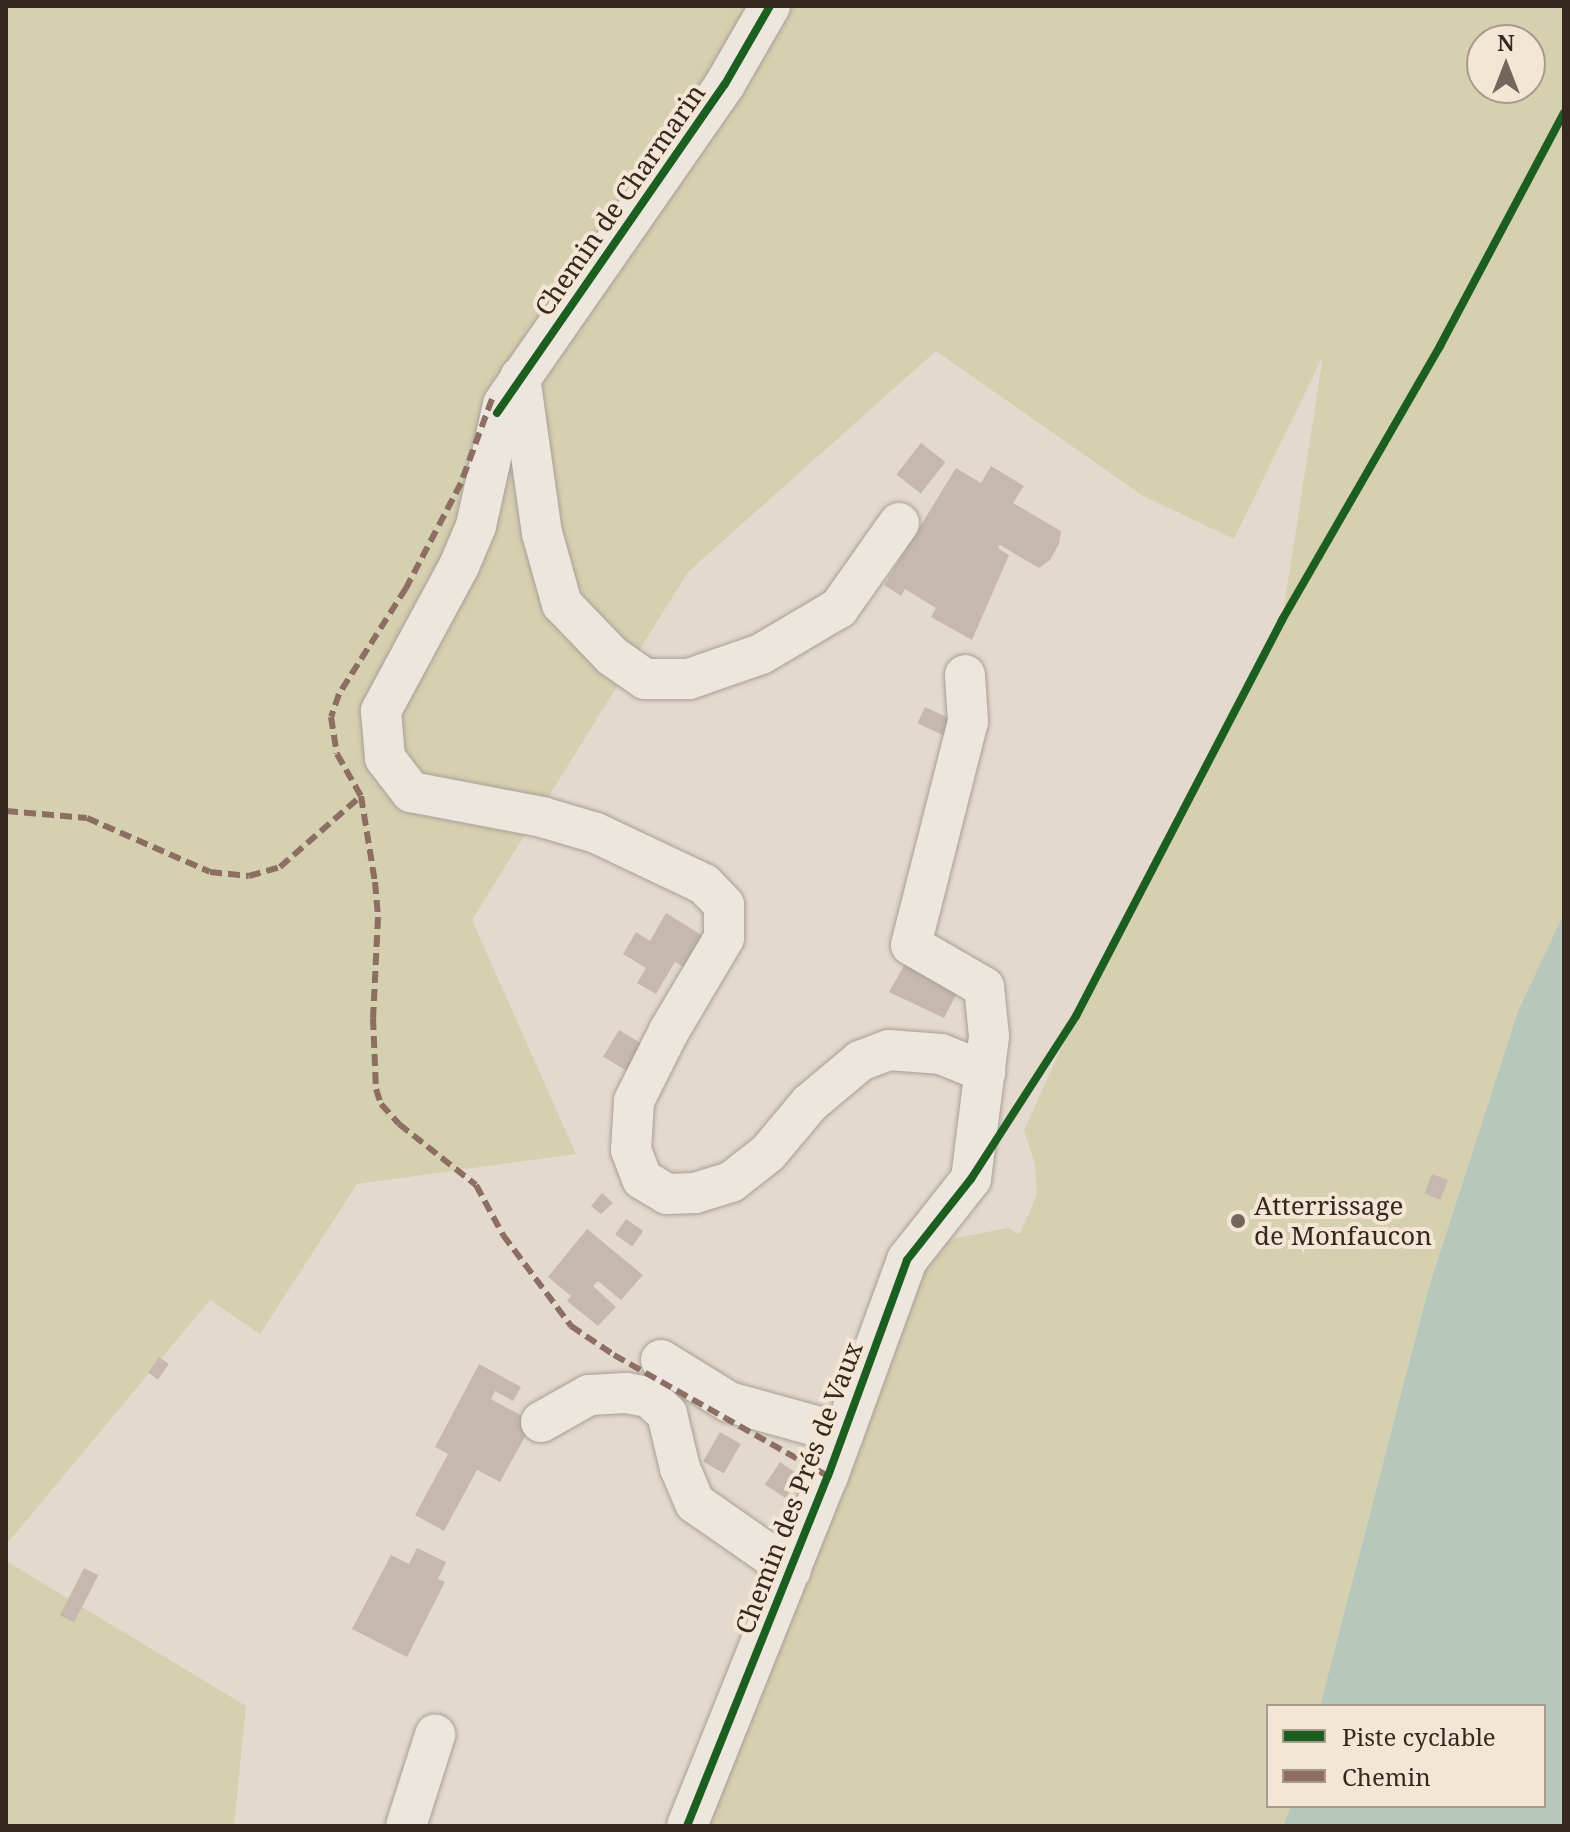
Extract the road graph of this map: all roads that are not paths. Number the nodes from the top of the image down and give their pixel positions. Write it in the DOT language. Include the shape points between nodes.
graph roads {
  1 [pos="770,6"];
  2 [pos="507,398"];
  3 [pos="899,523"];
  4 [pos="965,675"];
  5 [pos="985,1072"];
  6 [pos="661,1360"];
  7 [pos="541,1422"];
  8 [pos="844,1434"];
  9 [pos="791,1570"];
  10 [pos="435,1735"];
  11 [pos="406,1826"];
  12 [pos="687,1826"];
  1 -- 2 [label="street, Chemin de Charmarin" via="725,84"];
  2 -- 3 [label="street" via="562,604 612,656 645,679 689,679 761,654 839,608"];
  2 -- 5 [label="street" via="476,526 381,711 385,758 411,792 596,833 704,884 724,905 724,938 634,1101 631,1150 642,1179 667,1194 695,1193 731,1182 768,1153 810,1103 860,1061 889,1050 941,1054"];
  4 -- 5 [label="street" via="968,722 911,945 984,987 989,1036"];
  5 -- 8 [label="street, Chemin des Prés de Vaux" via="971,1179 907,1260"];
  6 -- 8 [label="street" via="729,1402"];
  7 -- 9 [label="street" via="589,1395 649,1397 667,1414 695,1503"];
  8 -- 9 [label="street, Chemin des Prés de Vaux"];
  9 -- 12 [label="street, Chemin des Prés de Vaux"];
  10 -- 11 [label="street"];
}
